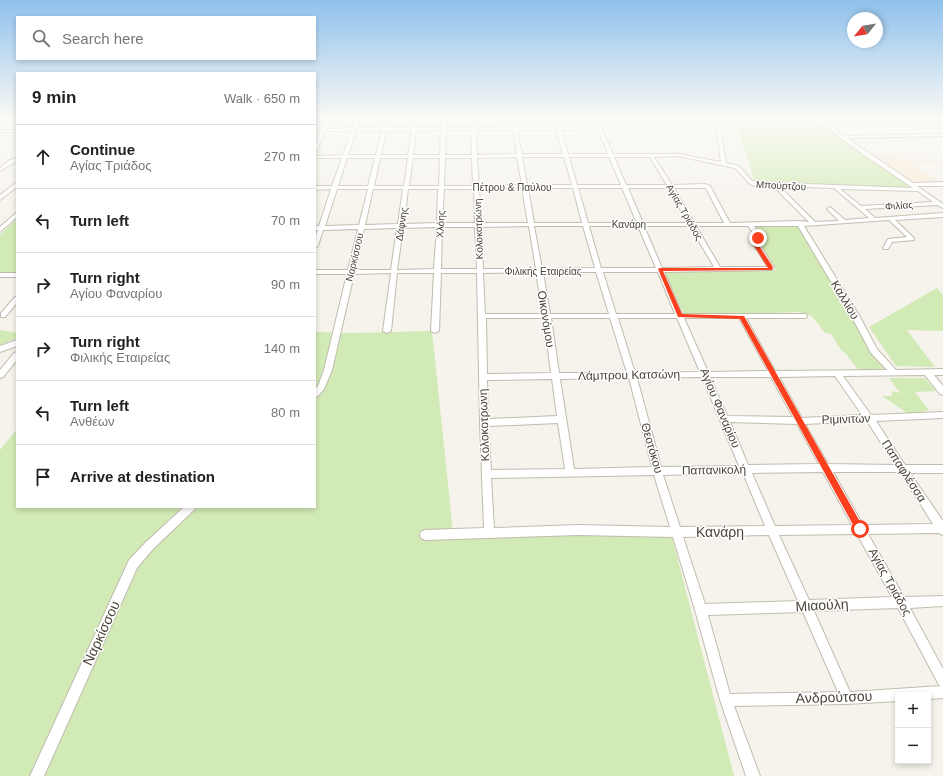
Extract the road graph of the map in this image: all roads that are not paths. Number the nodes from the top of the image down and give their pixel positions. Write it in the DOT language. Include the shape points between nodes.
graph roads {
  1 [pos="723,154"];
  2 [pos="866,154"];
  3 [pos="567,155"];
  4 [pos="611,155"];
  5 [pos="650,155"];
  6 [pos="345,156"];
  7 [pos="377,156"];
  8 [pos="409,156"];
  9 [pos="475,156"];
  10 [pos="519,156"];
  11 [pos="316,157"];
  12 [pos="443,157"];
  13 [pos="16,159"];
  14 [pos="724,164"];
  15 [pos="0,170"];
  16 [pos="943,184"];
  17 [pos="16,185"];
  18 [pos="775,185"];
  19 [pos="913,185"];
  20 [pos="477,187"];
  21 [pos="524,187"];
  22 [pos="575,187"];
  23 [pos="624,187"];
  24 [pos="671,187"];
  25 [pos="835,187"];
  26 [pos="316,188"];
  27 [pos="334,188"];
  28 [pos="370,188"];
  29 [pos="406,188"];
  30 [pos="441,188"];
  31 [pos="921,190"];
  32 [pos="0,191"];
  33 [pos="9,191"];
  34 [pos="0,198"];
  35 [pos="940,202"];
  36 [pos="860,208"];
  37 [pos="830,209"];
  38 [pos="16,215"];
  39 [pos="943,215"];
  40 [pos="890,218"];
  41 [pos="874,220"];
  42 [pos="843,221"];
  43 [pos="799,223"];
  44 [pos="586,224"];
  45 [pos="692,224"];
  46 [pos="728,224"];
  47 [pos="814,224"];
  48 [pos="440,225"];
  49 [pos="479,225"];
  50 [pos="530,225"];
  51 [pos="641,225"];
  52 [pos="750,225"];
  53 [pos="361,226"];
  54 [pos="400,226"];
  55 [pos="318,228"];
  56 [pos="0,230"];
  57 [pos="316,240"];
  58 [pos="886,248"];
  59 [pos="660,269"];
  60 [pos="718,269"];
  61 [pos="538,270"];
  62 [pos="394,271"];
  63 [pos="437,271"];
  64 [pos="480,271"];
  65 [pos="599,271"];
  66 [pos="316,272"];
  67 [pos="351,272"];
  68 [pos="0,275"];
  69 [pos="16,275"];
  70 [pos="16,300"];
  71 [pos="3,315"];
  72 [pos="614,315"];
  73 [pos="482,316"];
  74 [pos="680,316"];
  75 [pos="804,316"];
  76 [pos="547,317"];
  77 [pos="742,317"];
  78 [pos="387,330"];
  79 [pos="435,331"];
  80 [pos="16,343"];
  81 [pos="0,349"];
  82 [pos="16,356"];
  83 [pos="943,372"];
  84 [pos="895,373"];
  85 [pos="928,373"];
  86 [pos="773,374"];
  87 [pos="837,374"];
  88 [pos="0,375"];
  89 [pos="632,375"];
  90 [pos="705,375"];
  91 [pos="555,376"];
  92 [pos="483,377"];
  93 [pos="943,392"];
  94 [pos="316,393"];
  95 [pos="943,415"];
  96 [pos="869,418"];
  97 [pos="563,419"];
  98 [pos="725,419"];
  99 [pos="800,421"];
  100 [pos="484,423"];
  101 [pos="825,468"];
  102 [pos="904,469"];
  103 [pos="746,470"];
  104 [pos="943,470"];
  105 [pos="570,472"];
  106 [pos="658,472"];
  107 [pos="486,474"];
  108 [pos="190,508"];
  109 [pos="860,529"];
  110 [pos="942,529"];
  111 [pos="772,531"];
  112 [pos="678,532"];
  113 [pos="489,533"];
  114 [pos="425,535"];
  115 [pos="901,601"];
  116 [pos="943,601"];
  117 [pos="806,606"];
  118 [pos="701,610"];
  119 [pos="943,681"];
  120 [pos="943,692"];
  121 [pos="847,698"];
  122 [pos="726,700"];
  123 [pos="37,776"];
  124 [pos="753,776"];
  1 -- 14 [label="street"];
  2 -- 19 [label="street"];
  3 -- 4 [label="street, Μπούρτζου"];
  3 -- 10 [label="street, Μπούρτζου"];
  3 -- 22 [label="street, Θεοτόκου"];
  4 -- 5 [label="street, Μπούρτζου"];
  4 -- 23 [label="street, Αγίου Φαναρίου"];
  5 -- 14 [label="street, Μπούρτζου" via="678,155"];
  5 -- 24 [label="street, Αγίας Τριάδος"];
  6 -- 7 [label="street, Μπούρτζου"];
  6 -- 11 [label="street, Μπούρτζου"];
  6 -- 27 [label="street"];
  7 -- 8 [label="street, Μπούρτζου"];
  7 -- 28 [label="street, Ναρκίσσου"];
  8 -- 12 [label="street, Μπούρτζου"];
  8 -- 29 [label="street, Δάφνης"];
  9 -- 10 [label="street, Μπούρτζου"];
  9 -- 12 [label="street, Μπούρτζου"];
  9 -- 20 [label="street, Κολοκοτρώνη"];
  10 -- 21 [label="street, Οικονόμου"];
  12 -- 30 [label="street, Χλόης"];
  13 -- 15 [label="street"];
  14 -- 18 [label="street, Μπούρτζου" via="741,169 750,183"];
  16 -- 19 [label="street"];
  17 -- 33 [label="street"];
  18 -- 25 [label="street, Μπούρτζου"];
  18 -- 47 [label="street"];
  19 -- 31 [label="street"];
  20 -- 21 [label="street, Πέτρου & Παύλου"];
  20 -- 30 [label="street, Πέτρου & Παύλου"];
  20 -- 49 [label="street, Κολοκοτρώνη"];
  21 -- 22 [label="street, Πέτρου & Παύλου"];
  21 -- 50 [label="street, Οικονόμου"];
  22 -- 23 [label="street, Πέτρου & Παύλου"];
  22 -- 44 [label="street, Θεοτόκου"];
  23 -- 24 [label="street, Πέτρου & Παύλου"];
  23 -- 51 [label="street, Αγίου Φαναρίου"];
  24 -- 45 [label="street, Αγίας Τριάδος"];
  24 -- 46 [label="street, Πέτρου & Παύλου" via="705,186"];
  25 -- 31 [label="street, Μπούρτζου"];
  25 -- 36 [label="street"];
  26 -- 27 [label="street, Πέτρου & Παύλου"];
  27 -- 28 [label="street, Πέτρου & Παύλου"];
  27 -- 55 [label="street"];
  28 -- 29 [label="street, Πέτρου & Παύλου"];
  28 -- 53 [label="street, Ναρκίσσου"];
  29 -- 30 [label="street, Πέτρου & Παύλου"];
  29 -- 54 [label="street, Δάφνης"];
  30 -- 48 [label="street, Χλόης"];
  31 -- 35 [label="street"];
  32 -- 33 [label="street"];
  33 -- 34 [label="street"];
  35 -- 36 [label="street, Φιλίας"];
  36 -- 41 [label="street"];
  37 -- 42 [label="street"];
  38 -- 56 [label="street"];
  39 -- 40 [label="street, Κανάρη"];
  40 -- 41 [label="street, Κανάρη"];
  40 -- 58 [label="street" via="912,239 890,240"];
  41 -- 42 [label="street, Κανάρη"];
  42 -- 47 [label="street, Κανάρη"];
  43 -- 47 [label="street, Κανάρη"];
  43 -- 52 [label="street, Κανάρη"];
  43 -- 84 [label="street, Καλλίου" via="874,351"];
  44 -- 50 [label="street, Κανάρη"];
  44 -- 51 [label="street, Κανάρη"];
  44 -- 65 [label="street, Θεοτόκου"];
  45 -- 46 [label="street, Κανάρη"];
  45 -- 51 [label="street, Κανάρη"];
  45 -- 60 [label="street, Αγίας Τριάδος"];
  46 -- 52 [label="street, Κανάρη"];
  48 -- 49 [label="street, Κανάρη"];
  48 -- 54 [label="street, Κανάρη"];
  48 -- 63 [label="street, Χλόης"];
  49 -- 50 [label="street, Κανάρη"];
  49 -- 64 [label="street, Κολοκοτρώνη"];
  50 -- 61 [label="street, Οικονόμου"];
  51 -- 59 [label="street, Αγίου Φαναρίου"];
  52 -- 60 [label="street, Φιλικής Εταιρείας" via="759,237 754,241 771,269"];
  53 -- 54 [label="street, Κανάρη"];
  53 -- 55 [label="street, Κανάρη"];
  53 -- 67 [label="street, Ναρκίσσου"];
  54 -- 62 [label="street, Δάφνης"];
  55 -- 57 [label="street"];
  59 -- 60 [label="street, Φιλικής Εταιρείας"];
  59 -- 65 [label="street, Φιλικής Εταιρείας"];
  59 -- 74 [label="street, Αγίου Φαναρίου"];
  61 -- 64 [label="street, Φιλικής Εταιρείας"];
  61 -- 65 [label="street, Φιλικής Εταιρείας"];
  61 -- 76 [label="street, Οικονόμου"];
  62 -- 63 [label="street, Φιλικής Εταιρείας"];
  62 -- 67 [label="street, Φιλικής Εταιρείας"];
  62 -- 78 [label="street, Δάφνης"];
  63 -- 64 [label="street, Φιλικής Εταιρείας"];
  63 -- 79 [label="street, Χλόης"];
  64 -- 73 [label="street, Κολοκοτρώνη"];
  65 -- 72 [label="street, Θεοτόκου"];
  66 -- 67 [label="street, Φιλικής Εταιρείας"];
  67 -- 94 [label="street, Ναρκίσσου" via="327,374"];
  68 -- 69 [label="street"];
  70 -- 71 [label="street"];
  72 -- 74 [label="street"];
  72 -- 76 [label="street"];
  72 -- 89 [label="street, Θεοτόκου"];
  73 -- 76 [label="street"];
  73 -- 92 [label="street, Κολοκοτρωνη"];
  74 -- 77 [label="street"];
  74 -- 90 [label="street, Αγίου Φαναρίου"];
  75 -- 77 [label="street"];
  76 -- 91 [label="street, Οικονόμου"];
  77 -- 86 [label="street, Αγίας Τριάδος"];
  80 -- 81 [label="street"];
  82 -- 88 [label="street"];
  83 -- 85 [label="street, Λάμπρου Κατσώνη"];
  84 -- 85 [label="street, Λάμπρου Κατσώνη"];
  84 -- 87 [label="street, Λάμπρου Κατσώνη"];
  85 -- 93 [label="street"];
  86 -- 87 [label="street, Λάμπρου Κατσώνη"];
  86 -- 90 [label="street, Λάμπρου Κατσώνη"];
  86 -- 99 [label="street, Αγίας Τριάδος"];
  87 -- 96 [label="street, Παπαφλέσσα"];
  89 -- 90 [label="street, Λάμπρου Κατσώνη"];
  89 -- 91 [label="street, Λάμπρου Κατσώνη"];
  89 -- 106 [label="street, Θεοτόκου"];
  90 -- 98 [label="street, Αγίου Φαναρίου"];
  91 -- 92 [label="street, Λάμπρου Κατσώνη"];
  91 -- 97 [label="street, Οικονόμου"];
  92 -- 100 [label="street, Κολοκοτρωνη"];
  95 -- 96 [label="street, Ριμινιτών"];
  96 -- 99 [label="street, Ριμινιτών"];
  96 -- 102 [label="street, Παπαφλέσσα"];
  97 -- 100 [label="street"];
  97 -- 105 [label="street, Οικονόμου"];
  98 -- 99 [label="street, Ριμινιτών"];
  98 -- 103 [label="street, Αγίου Φαναρίου"];
  99 -- 101 [label="street, Αγίας Τριάδος"];
  100 -- 107 [label="street, Κολοκοτρωνη"];
  101 -- 102 [label="street, Παπανικολή"];
  101 -- 103 [label="street, Παπανικολή"];
  101 -- 109 [label="street, Αγίας Τριάδος"];
  102 -- 104 [label="street, Παπανικολή"];
  102 -- 110 [label="street, Παπαφλέσσα"];
  103 -- 106 [label="street, Παπανικολή"];
  103 -- 111 [label="street, Αγίου Φαναρίου"];
  105 -- 106 [label="street, Παπανικολή"];
  105 -- 107 [label="street, Παπανικολή"];
  106 -- 112 [label="street, Θεοτόκου"];
  107 -- 113 [label="street, Κολοκοτρωνη"];
  108 -- 123 [label="street, Ναρκίσσου" via="133,564"];
  109 -- 110 [label="street, Κανάρη"];
  109 -- 111 [label="street, Κανάρη"];
  109 -- 115 [label="street, Αγίας Τριάδος"];
  111 -- 112 [label="street, Κανάρη"];
  111 -- 117 [label="street, Αγίου Φαναρίου"];
  112 -- 113 [label="street, Κανάρη" via="578,530"];
  112 -- 118 [label="street, Θεοτόκου"];
  113 -- 114 [label="street, Κανάρη"];
  115 -- 116 [label="street, Μιαούλη"];
  115 -- 117 [label="street, Μιαούλη"];
  115 -- 119 [label="street, Αγίας Τριάδος"];
  117 -- 118 [label="street, Μιαούλη"];
  117 -- 121 [label="street, Αγίου Φαναρίου"];
  118 -- 122 [label="street, Θεοτόκου"];
  120 -- 121 [label="street, Ανδρούτσου"];
  121 -- 122 [label="street, Ανδρούτσου"];
  122 -- 124 [label="street, Θεοτόκου"];
}
